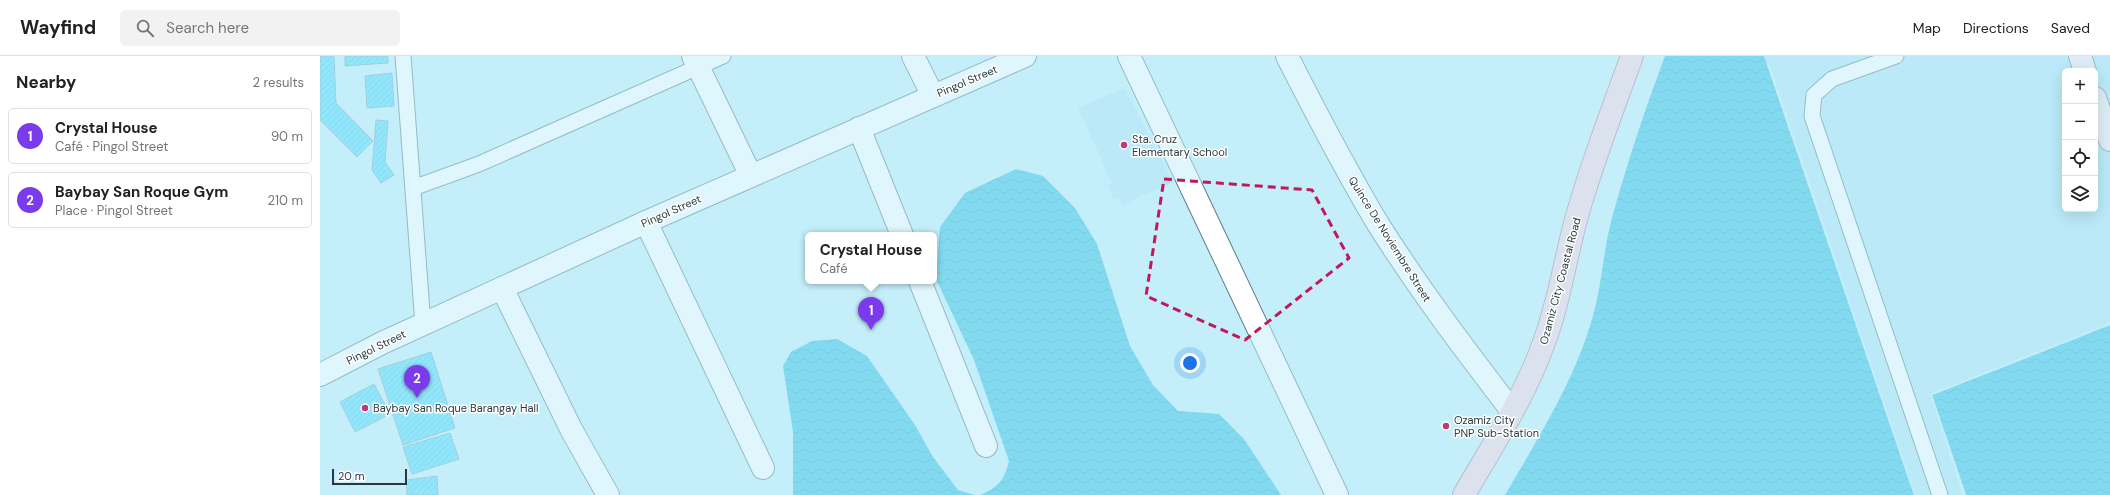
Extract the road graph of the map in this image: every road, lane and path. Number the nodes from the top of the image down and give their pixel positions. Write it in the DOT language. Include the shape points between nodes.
graph roads {
  1 [pos="403,56"];
  2 [pos="723,56"];
  3 [pos="913,56"];
  4 [pos="1025,56"];
  5 [pos="1128,56"];
  6 [pos="1287,56"];
  7 [pos="1632,56"];
  8 [pos="1896,56"];
  9 [pos="2080,56"];
  10 [pos="696,62"];
  11 [pos="2085,68"];
  12 [pos="933,96"];
  13 [pos="2097,104"];
  14 [pos="859,128"];
  15 [pos="2110,140"];
  16 [pos="751,176"];
  17 [pos="413,188"];
  18 [pos="646,222"];
  19 [pos="901,232"];
  20 [pos="921,284"];
  21 [pos="502,288"];
  22 [pos="423,325"];
  23 [pos="320,375"];
  24 [pos="1512,411"];
  25 [pos="986,446"];
  26 [pos="763,468"];
  27 [pos="608,495"];
  28 [pos="1337,495"];
  29 [pos="1464,495"];
  30 [pos="1940,495"];
  1 -- 17 [label="lane"];
  2 -- 10 [label="lane"];
  3 -- 12 [label="street"];
  4 -- 12 [label="street, Pingol Street"];
  5 -- 28 [label="street"];
  6 -- 24 [label="street, Quince De Noviembre Street" via="1321,124 1378,224 1445,324"];
  7 -- 24 [label="main road, Ozamiz City Coastal Road" via="1577,216 1544,345"];
  8 -- 30 [label="lane" via="1832,79 1814,95 1812,116"];
  9 -- 11 [label="main road"];
  10 -- 16 [label="street"];
  10 -- 17 [label="lane" via="479,164"];
  12 -- 14 [label="street, Pingol Street"];
  13 -- 15 [label="main road"];
  14 -- 16 [label="street, Pingol Street"];
  14 -- 19 [label="street"];
  16 -- 18 [label="street, Pingol Street"];
  17 -- 22 [label="lane"];
  18 -- 21 [label="street, Pingol Street"];
  18 -- 26 [label="street"];
  20 -- 25 [label="street"];
  21 -- 22 [label="street, Pingol Street"];
  21 -- 27 [label="street" via="571,429"];
  22 -- 23 [label="street, Pingol Street"];
  24 -- 29 [label="main road, Ozamiz City Coastal Road"];
}
